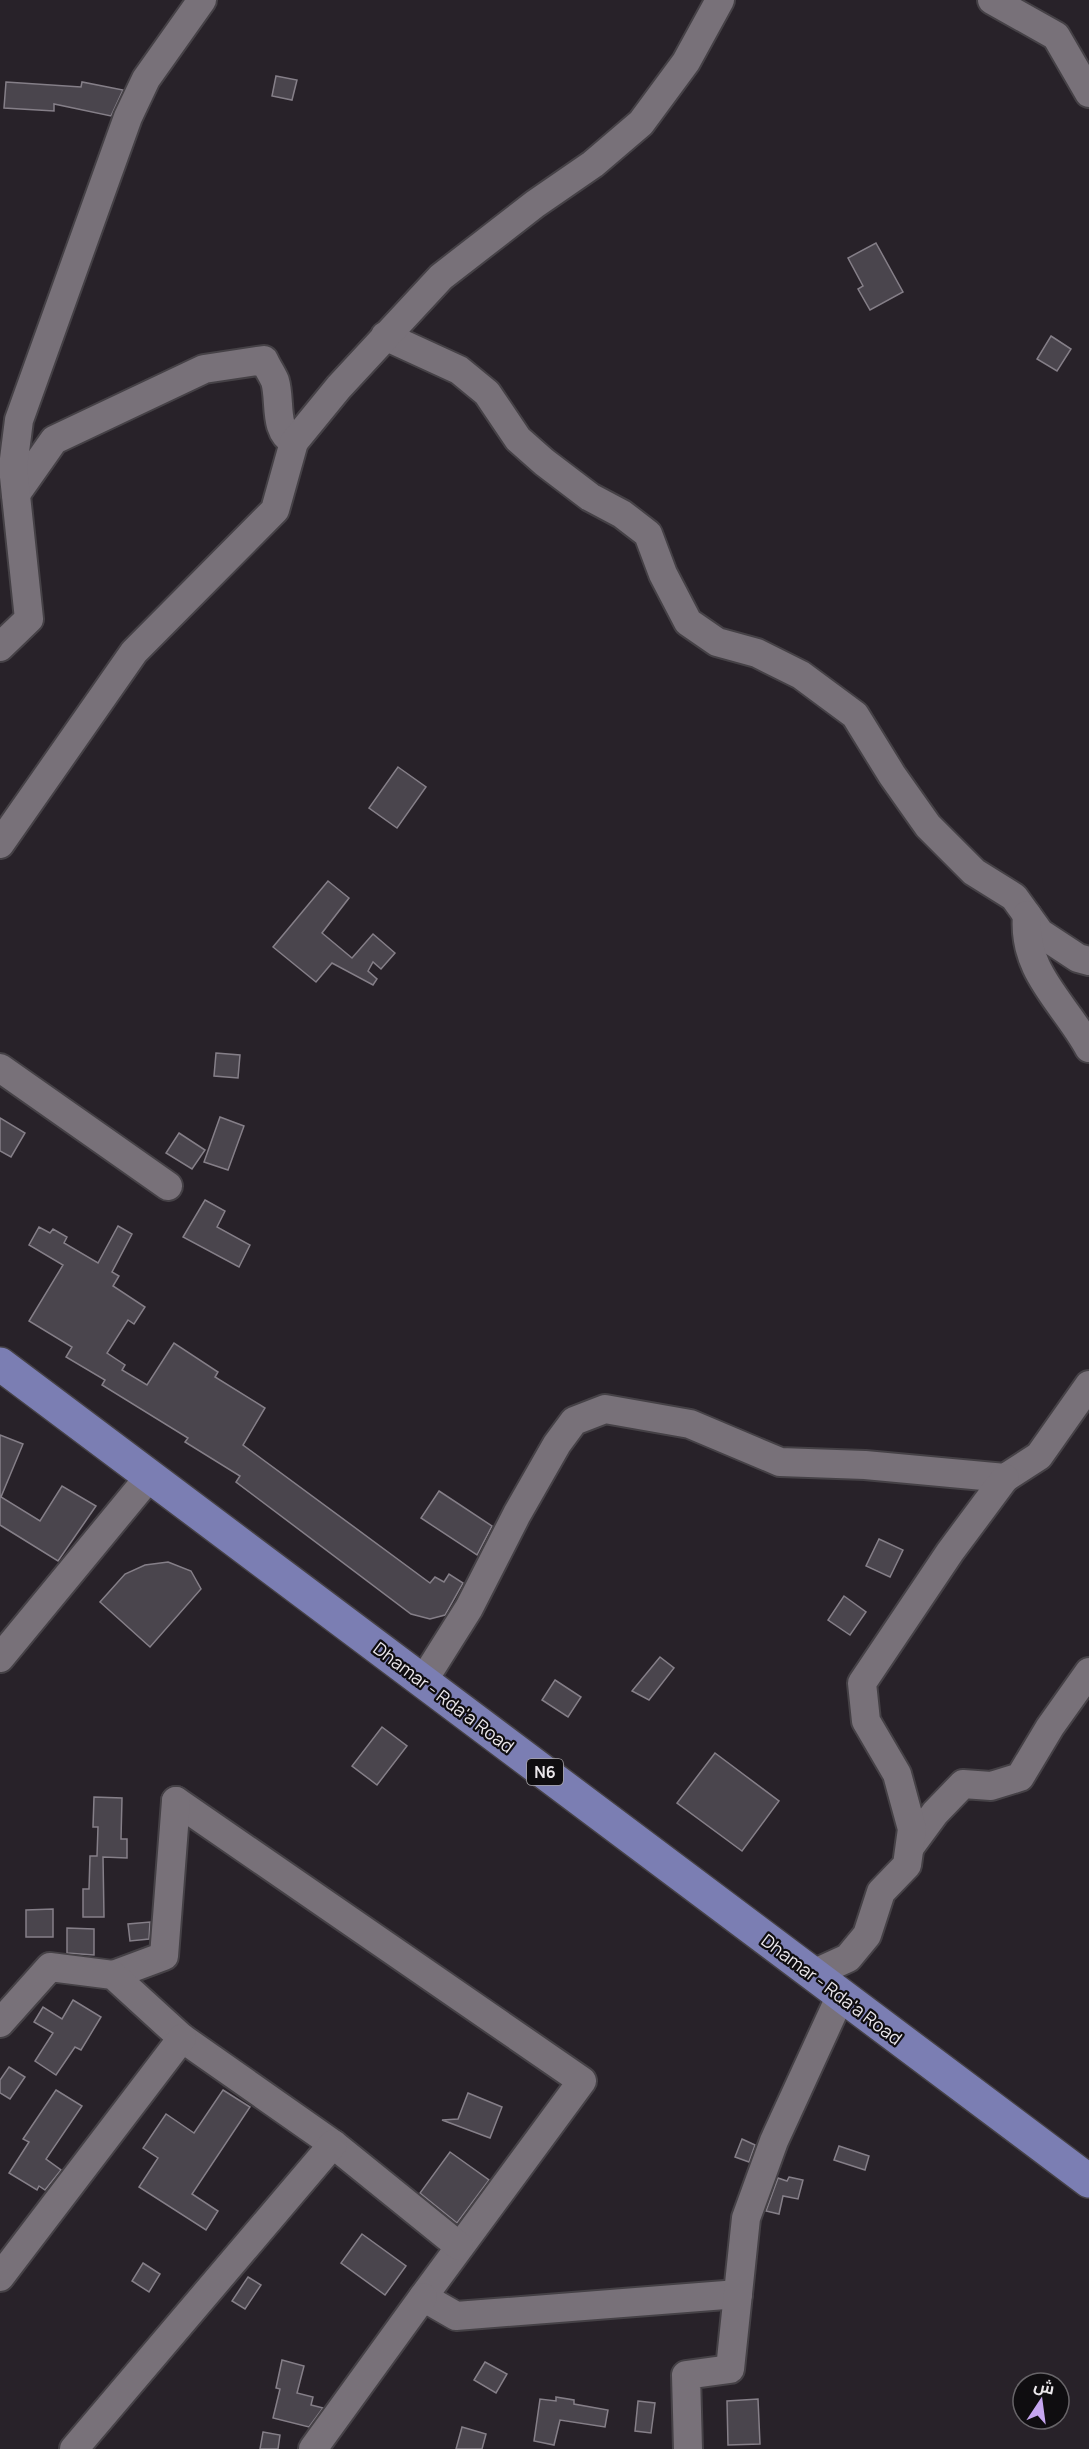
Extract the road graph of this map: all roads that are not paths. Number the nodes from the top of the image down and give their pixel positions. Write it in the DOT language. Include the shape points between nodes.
graph roads {
  1 [pos="202,0"];
  2 [pos="720,0"];
  3 [pos="992,0"];
  4 [pos="1089,93"];
  5 [pos="385,336"];
  6 [pos="10,412"];
  7 [pos="294,442"];
  8 [pos="16,494"];
  9 [pos="0,647"];
  10 [pos="0,844"];
  11 [pos="1027,915"];
  12 [pos="1089,961"];
  13 [pos="1063,1008"];
  14 [pos="1089,1020"];
  15 [pos="1089,1048"];
  16 [pos="0,1068"];
  17 [pos="168,1186"];
  18 [pos="0,1364"];
  19 [pos="1089,1385"];
  20 [pos="150,1476"];
  21 [pos="1005,1478"];
  22 [pos="0,1658"];
  23 [pos="1089,1672"];
  24 [pos="423,1681"];
  25 [pos="910,1846"];
  26 [pos="813,1974"];
  27 [pos="113,1975"];
  28 [pos="841,1995"];
  29 [pos="0,2023"];
  30 [pos="182,2038"];
  31 [pos="333,2144"];
  32 [pos="1089,2181"];
  33 [pos="459,2246"];
  34 [pos="0,2277"];
  35 [pos="738,2294"];
  36 [pos="423,2297"];
  37 [pos="74,2449"];
  38 [pos="313,2449"];
  39 [pos="688,2449"];
  1 -- 6 [label="street" via="146,79 128,117"];
  2 -- 5 [label="street" via="686,62 641,123 593,164 441,277"];
  3 -- 4 [label="street" via="1056,36"];
  5 -- 7 [label="street"];
  5 -- 11 [label="street" via="459,370 487,393 518,439 544,462 648,534 688,622 717,642 757,654 801,675 855,715 928,826 974,872 1014,897"];
  6 -- 8 [label="street"];
  7 -- 8 [label="street" via="281,427 275,382 264,360 204,369 54,441"];
  7 -- 10 [label="street" via="275,510 134,652"];
  8 -- 9 [label="street" via="29,619"];
  11 -- 12 [label="street" via="1040,933"];
  11 -- 13 [label="street" via="1025,933 1034,966"];
  13 -- 14 [label="street"];
  13 -- 15 [label="street"];
  16 -- 17 [label="street"];
  18 -- 20 [label="main road, Dhamar - Rda'a Road / N6"];
  19 -- 21 [label="street" via="1039,1455"];
  20 -- 22 [label="street"];
  20 -- 24 [label="main road, Dhamar - Rda'a Road / N6"];
  21 -- 24 [label="street" via="865,1465 780,1462 690,1424 605,1409 574,1421 557,1444 469,1608"];
  21 -- 25 [label="street" via="937,1570 862,1683 866,1721 897,1774 912,1829"];
  23 -- 25 [label="street" via="1020,1777 991,1786 963,1784"];
  24 -- 26 [label="main road, Dhamar - Rda'a Road / N6"];
  25 -- 26 [label="street" via="907,1865 881,1892 867,1935 848,1958"];
  26 -- 28 [label="main road, Dhamar - Rda'a Road / N6"];
  27 -- 29 [label="street" via="50,1967"];
  27 -- 30 [label="street"];
  27 -- 33 [label="street" via="164,1956 176,1801 582,2081"];
  28 -- 32 [label="main road, Dhamar - Rda'a Road / N6"];
  28 -- 35 [label="street" via="774,2141 746,2218"];
  30 -- 31 [label="street"];
  30 -- 34 [label="street"];
  31 -- 33 [label="street"];
  31 -- 37 [label="street"];
  33 -- 36 [label="street"];
  35 -- 36 [label="street" via="456,2316"];
  35 -- 39 [label="street" via="730,2369 686,2375"];
  36 -- 38 [label="street"];
}
